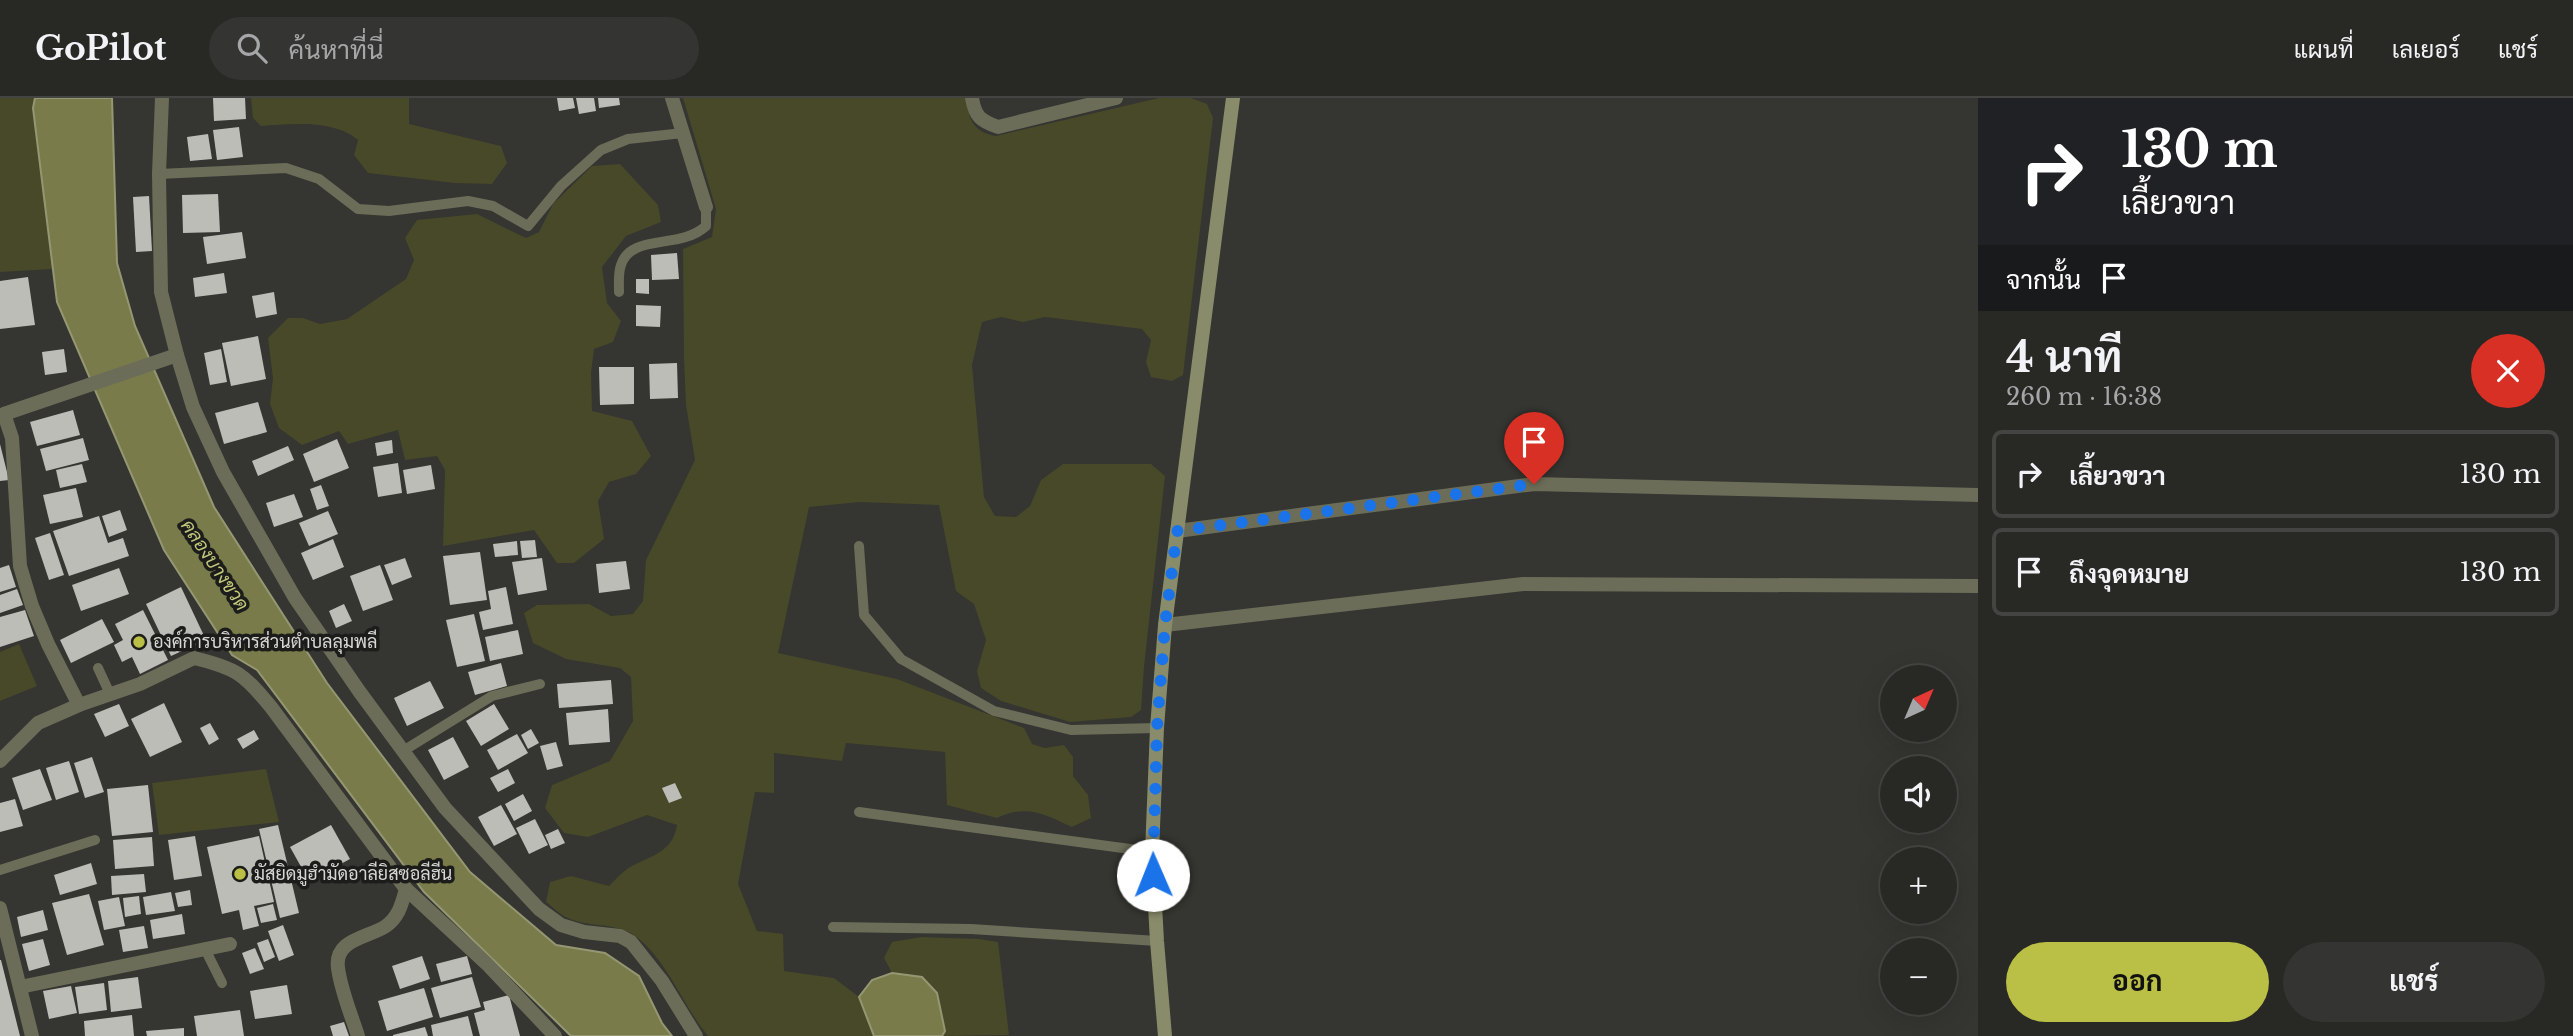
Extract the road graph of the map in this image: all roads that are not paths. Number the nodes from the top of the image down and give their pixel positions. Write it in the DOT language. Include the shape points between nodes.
graph roads {
  1 [pos="162,98"];
  2 [pos="671,98"];
  3 [pos="972,98"];
  4 [pos="1116,98"];
  5 [pos="1233,98"];
  6 [pos="683,133"];
  7 [pos="159,174"];
  8 [pos="706,207"];
  9 [pos="619,292"];
  10 [pos="171,357"];
  11 [pos="2,415"];
  12 [pos="1978,495"];
  13 [pos="1177,531"];
  14 [pos="859,546"];
  15 [pos="1978,586"];
  16 [pos="1165,625"];
  17 [pos="98,668"];
  18 [pos="540,684"];
  19 [pos="110,694"];
  20 [pos="79,705"];
  21 [pos="1157,728"];
  22 [pos="403,751"];
  23 [pos="0,761"];
  24 [pos="859,811"];
  25 [pos="95,840"];
  26 [pos="1152,852"];
  27 [pos="0,870"];
  28 [pos="405,889"];
  29 [pos="0,908"];
  30 [pos="832,927"];
  31 [pos="1157,942"];
  32 [pos="230,944"];
  33 [pos="205,949"];
  34 [pos="222,983"];
  35 [pos="20,987"];
  36 [pos="32,1036"];
  37 [pos="358,1036"];
  38 [pos="555,1036"];
  39 [pos="695,1036"];
  40 [pos="1165,1036"];
  1 -- 7 [label="street"];
  2 -- 6 [label="street"];
  3 -- 4 [label="street" via="974,113 982,122 998,127"];
  5 -- 13 [label="main road"];
  6 -- 7 [label="lane" via="628,139 600,150 561,186 528,226 493,206 468,201 389,211 358,209 319,179 286,168"];
  6 -- 8 [label="street"];
  7 -- 10 [label="street" via="161,292"];
  8 -- 9 [label="lane" via="706,226 698,232 627,252 620,267"];
  10 -- 11 [label="street"];
  10 -- 22 [label="street" via="223,472 295,598"];
  11 -- 20 [label="street" via="14,451 20,566 48,644"];
  12 -- 13 [label="street" via="1534,484"];
  13 -- 16 [label="main road"];
  14 -- 21 [label="lane" via="864,615 901,659 995,710 1071,730"];
  15 -- 16 [label="street" via="1523,584"];
  16 -- 21 [label="main road"];
  17 -- 19 [label="lane"];
  18 -- 22 [label="lane" via="492,696"];
  19 -- 20 [label="street"];
  19 -- 28 [label="street" via="194,658 227,666 251,682 271,707"];
  20 -- 23 [label="street" via="38,723"];
  21 -- 26 [label="main road"];
  22 -- 39 [label="street" via="445,808 539,909 561,925 631,942 662,981"];
  24 -- 26 [label="lane"];
  25 -- 27 [label="lane"];
  26 -- 31 [label="main road"];
  28 -- 37 [label="street" via="398,913 386,926 351,941 339,954 338,967"];
  28 -- 38 [label="street" via="487,964"];
  29 -- 35 [label="street"];
  30 -- 31 [label="lane" via="971,929"];
  31 -- 40 [label="main road"];
  32 -- 33 [label="street"];
  33 -- 34 [label="lane"];
  33 -- 35 [label="street"];
  35 -- 36 [label="street"];
}
